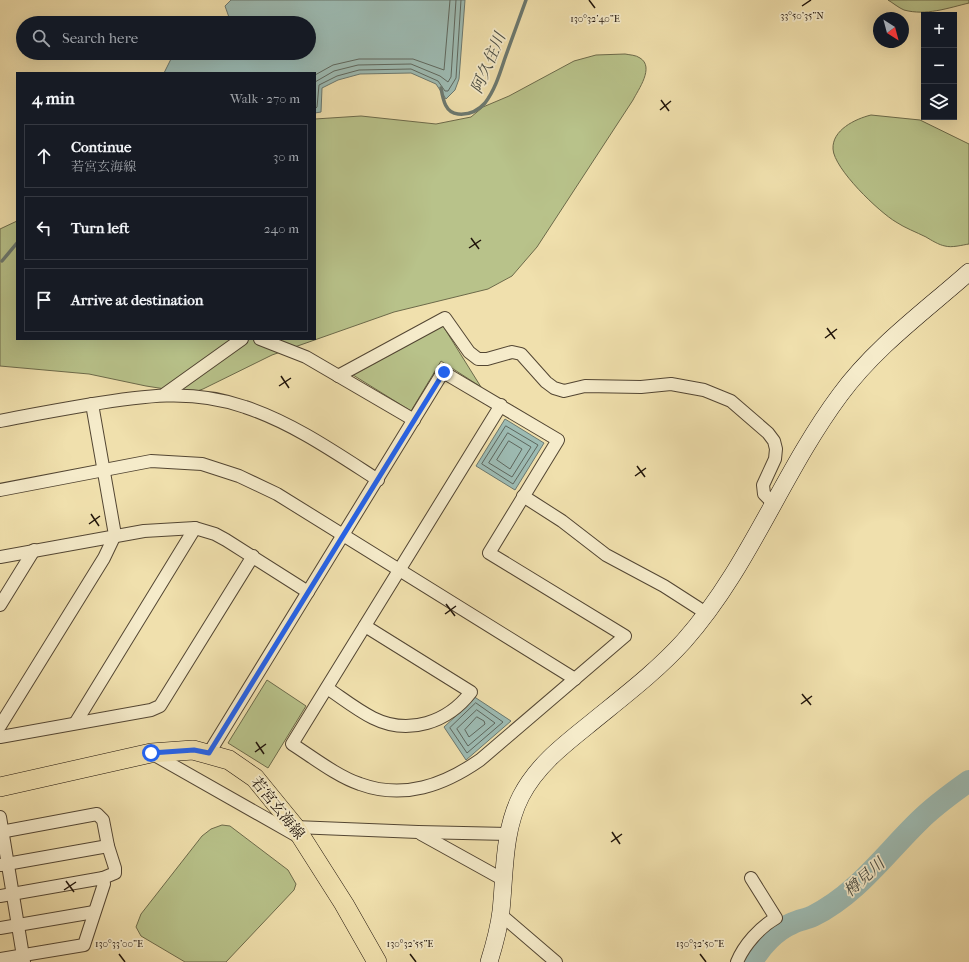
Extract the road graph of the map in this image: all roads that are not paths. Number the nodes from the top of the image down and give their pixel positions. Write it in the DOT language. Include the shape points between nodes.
graph roads {
  1 [pos="969,272"];
  2 [pos="241,340"];
  3 [pos="263,340"];
  4 [pos="338,376"];
  5 [pos="165,394"];
  6 [pos="92,404"];
  7 [pos="501,406"];
  8 [pos="414,420"];
  9 [pos="0,421"];
  10 [pos="105,471"];
  11 [pos="378,480"];
  12 [pos="0,490"];
  13 [pos="523,496"];
  14 [pos="773,503"];
  15 [pos="195,528"];
  16 [pos="115,535"];
  17 [pos="343,536"];
  18 [pos="34,550"];
  19 [pos="253,556"];
  20 [pos="0,557"];
  21 [pos="400,570"];
  22 [pos="308,592"];
  23 [pos="0,606"];
  24 [pos="706,613"];
  25 [pos="365,626"];
  26 [pos="575,679"];
  27 [pos="327,688"];
  28 [pos="76,722"];
  29 [pos="0,726"];
  30 [pos="0,737"];
  31 [pos="151,753"];
  32 [pos="209,753"];
  33 [pos="0,787"];
  34 [pos="0,818"];
  35 [pos="1,831"];
  36 [pos="418,832"];
  37 [pos="300,834"];
  38 [pos="508,834"];
  39 [pos="108,846"];
  40 [pos="4,864"];
  41 [pos="103,878"];
  42 [pos="751,878"];
  43 [pos="504,880"];
  44 [pos="13,894"];
  45 [pos="0,896"];
  46 [pos="94,912"];
  47 [pos="500,914"];
  48 [pos="18,925"];
  49 [pos="0,928"];
  50 [pos="0,959"];
  51 [pos="24,959"];
  52 [pos="377,962"];
  53 [pos="489,962"];
  54 [pos="556,962"];
  55 [pos="737,962"];
  1 -- 14 [label="street" via="861,369 819,425"];
  2 -- 5 [label="street"];
  3 -- 4 [label="street" via="306,357"];
  4 -- 8 [label="street"];
  4 -- 14 [label="street" via="445,318 469,352 478,359 512,352 521,354 546,382 564,391 585,386 641,387 671,384 704,390 731,401 774,441 775,459 763,485 764,494"];
  5 -- 6 [label="street"];
  5 -- 11 [label="street" via="210,398 245,406 284,423"];
  6 -- 9 [label="street"];
  6 -- 10 [label="street"];
  7 -- 8 [label="street" via="444,372"];
  7 -- 13 [label="street" via="558,440"];
  7 -- 21 [label="street"];
  8 -- 11 [label="street"];
  10 -- 12 [label="street"];
  10 -- 16 [label="street"];
  10 -- 17 [label="street" via="151,461 202,464 239,476 276,494"];
  11 -- 17 [label="street"];
  13 -- 24 [label="street" via="562,521 606,555 664,586"];
  13 -- 26 [label="street" via="489,553 625,636"];
  14 -- 24 [label="street" via="742,561"];
  15 -- 16 [label="street"];
  15 -- 19 [label="street" via="215,534"];
  15 -- 28 [label="street"];
  16 -- 18 [label="street"];
  16 -- 29 [label="street" via="100,564"];
  17 -- 21 [label="street"];
  17 -- 22 [label="street"];
  18 -- 20 [label="street"];
  18 -- 23 [label="street"];
  19 -- 22 [label="street"];
  19 -- 28 [label="street" via="160,706 150,710"];
  21 -- 25 [label="street"];
  21 -- 26 [label="street"];
  22 -- 32 [label="street"];
  24 -- 38 [label="street" via="685,640 653,672 565,744 538,770 520,798"];
  25 -- 27 [label="street"];
  25 -- 27 [label="street" via="471,692 462,704 445,717 431,723 404,726 374,718"];
  26 -- 27 [label="street" via="480,760 456,776 428,787 408,790 359,784 292,744"];
  28 -- 30 [label="street"];
  31 -- 32 [label="main road, 若宮玄海線" via="194,750"];
  31 -- 33 [label="main road, 若宮玄海線"];
  31 -- 37 [label="street"];
  32 -- 37 [label="main road, 若宮玄海線" via="229,760 255,778"];
  34 -- 35 [label="street"];
  35 -- 39 [label="street" via="97,814 103,820"];
  35 -- 40 [label="street"];
  36 -- 37 [label="street"];
  36 -- 38 [label="street"];
  36 -- 43 [label="street"];
  37 -- 52 [label="main road, 若宮玄海線"];
  38 -- 43 [label="street"];
  39 -- 40 [label="street"];
  39 -- 41 [label="street" via="115,872 112,876"];
  40 -- 44 [label="street"];
  41 -- 44 [label="street"];
  41 -- 46 [label="street" via="104,884"];
  42 -- 55 [label="street" via="776,918 767,923 756,935"];
  43 -- 47 [label="street"];
  44 -- 45 [label="street"];
  44 -- 48 [label="street"];
  46 -- 48 [label="street"];
  46 -- 51 [label="street" via="84,945"];
  47 -- 53 [label="street"];
  47 -- 54 [label="street"];
  48 -- 49 [label="street"];
  48 -- 51 [label="street"];
  50 -- 51 [label="street"];
}
